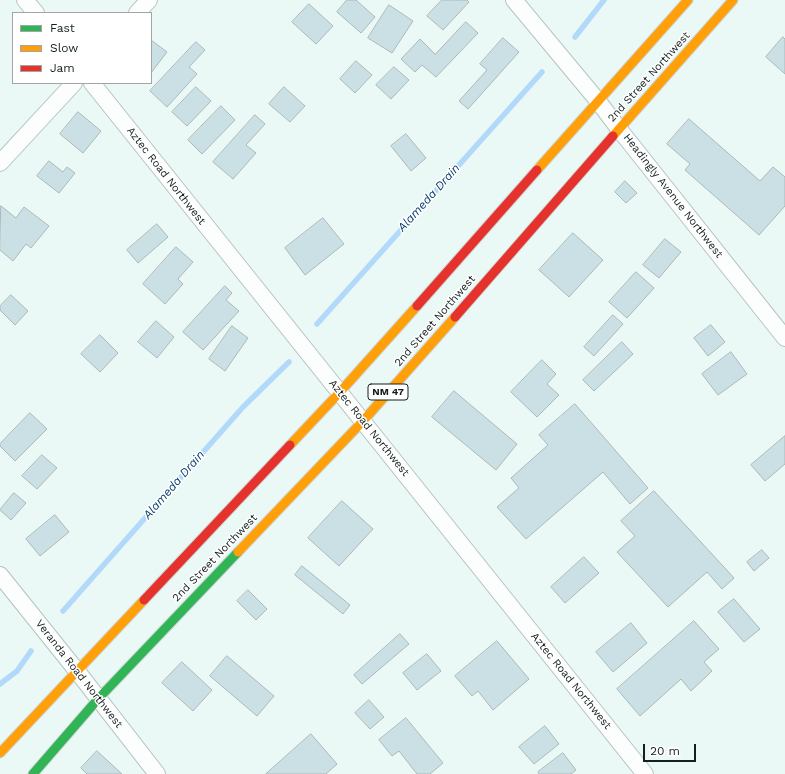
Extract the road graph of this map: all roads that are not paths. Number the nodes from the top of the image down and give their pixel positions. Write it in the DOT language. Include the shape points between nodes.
graph roads {
  1 [pos="25,0"];
  2 [pos="149,0"];
  3 [pos="514,0"];
  4 [pos="688,0"];
  5 [pos="733,0"];
  6 [pos="35,12"];
  7 [pos="138,12"];
  8 [pos="73,84"];
  9 [pos="93,84"];
  10 [pos="598,101"];
  11 [pos="619,129"];
  12 [pos="0,163"];
  13 [pos="785,338"];
  14 [pos="340,392"];
  15 [pos="363,421"];
  16 [pos="0,575"];
  17 [pos="77,671"];
  18 [pos="98,699"];
  19 [pos="0,753"];
  20 [pos="33,774"];
  21 [pos="157,774"];
  22 [pos="645,774"];
  1 -- 6 [label="street"];
  2 -- 7 [label="street"];
  3 -- 10 [label="street, Headingly Avenue Northwest"];
  4 -- 10 [label="main road, 2nd Street Northwest / NM 47"];
  5 -- 11 [label="main road, 2nd Street Northwest / NM 47"];
  8 -- 12 [label="street"];
  9 -- 14 [label="street, Aztec Road Northwest"];
  10 -- 11 [label="street, Headingly Avenue Northwest"];
  10 -- 14 [label="main road, 2nd Street Northwest / NM 47"];
  11 -- 13 [label="street, Headingly Avenue Northwest"];
  11 -- 15 [label="main road, 2nd Street Northwest / NM 47"];
  14 -- 15 [label="street, Aztec Road Northwest"];
  14 -- 17 [label="main road, 2nd Street Northwest / NM 47"];
  15 -- 18 [label="main road, 2nd Street Northwest / NM 47"];
  15 -- 22 [label="street, Aztec Road Northwest"];
  16 -- 17 [label="street, Veranda Road Northwest"];
  17 -- 18 [label="street, Veranda Road Northwest"];
  17 -- 19 [label="main road, 2nd Street Northwest / NM 47"];
  18 -- 20 [label="main road, 2nd Street Northwest / NM 47"];
  18 -- 21 [label="street, Veranda Road Northwest"];
}
